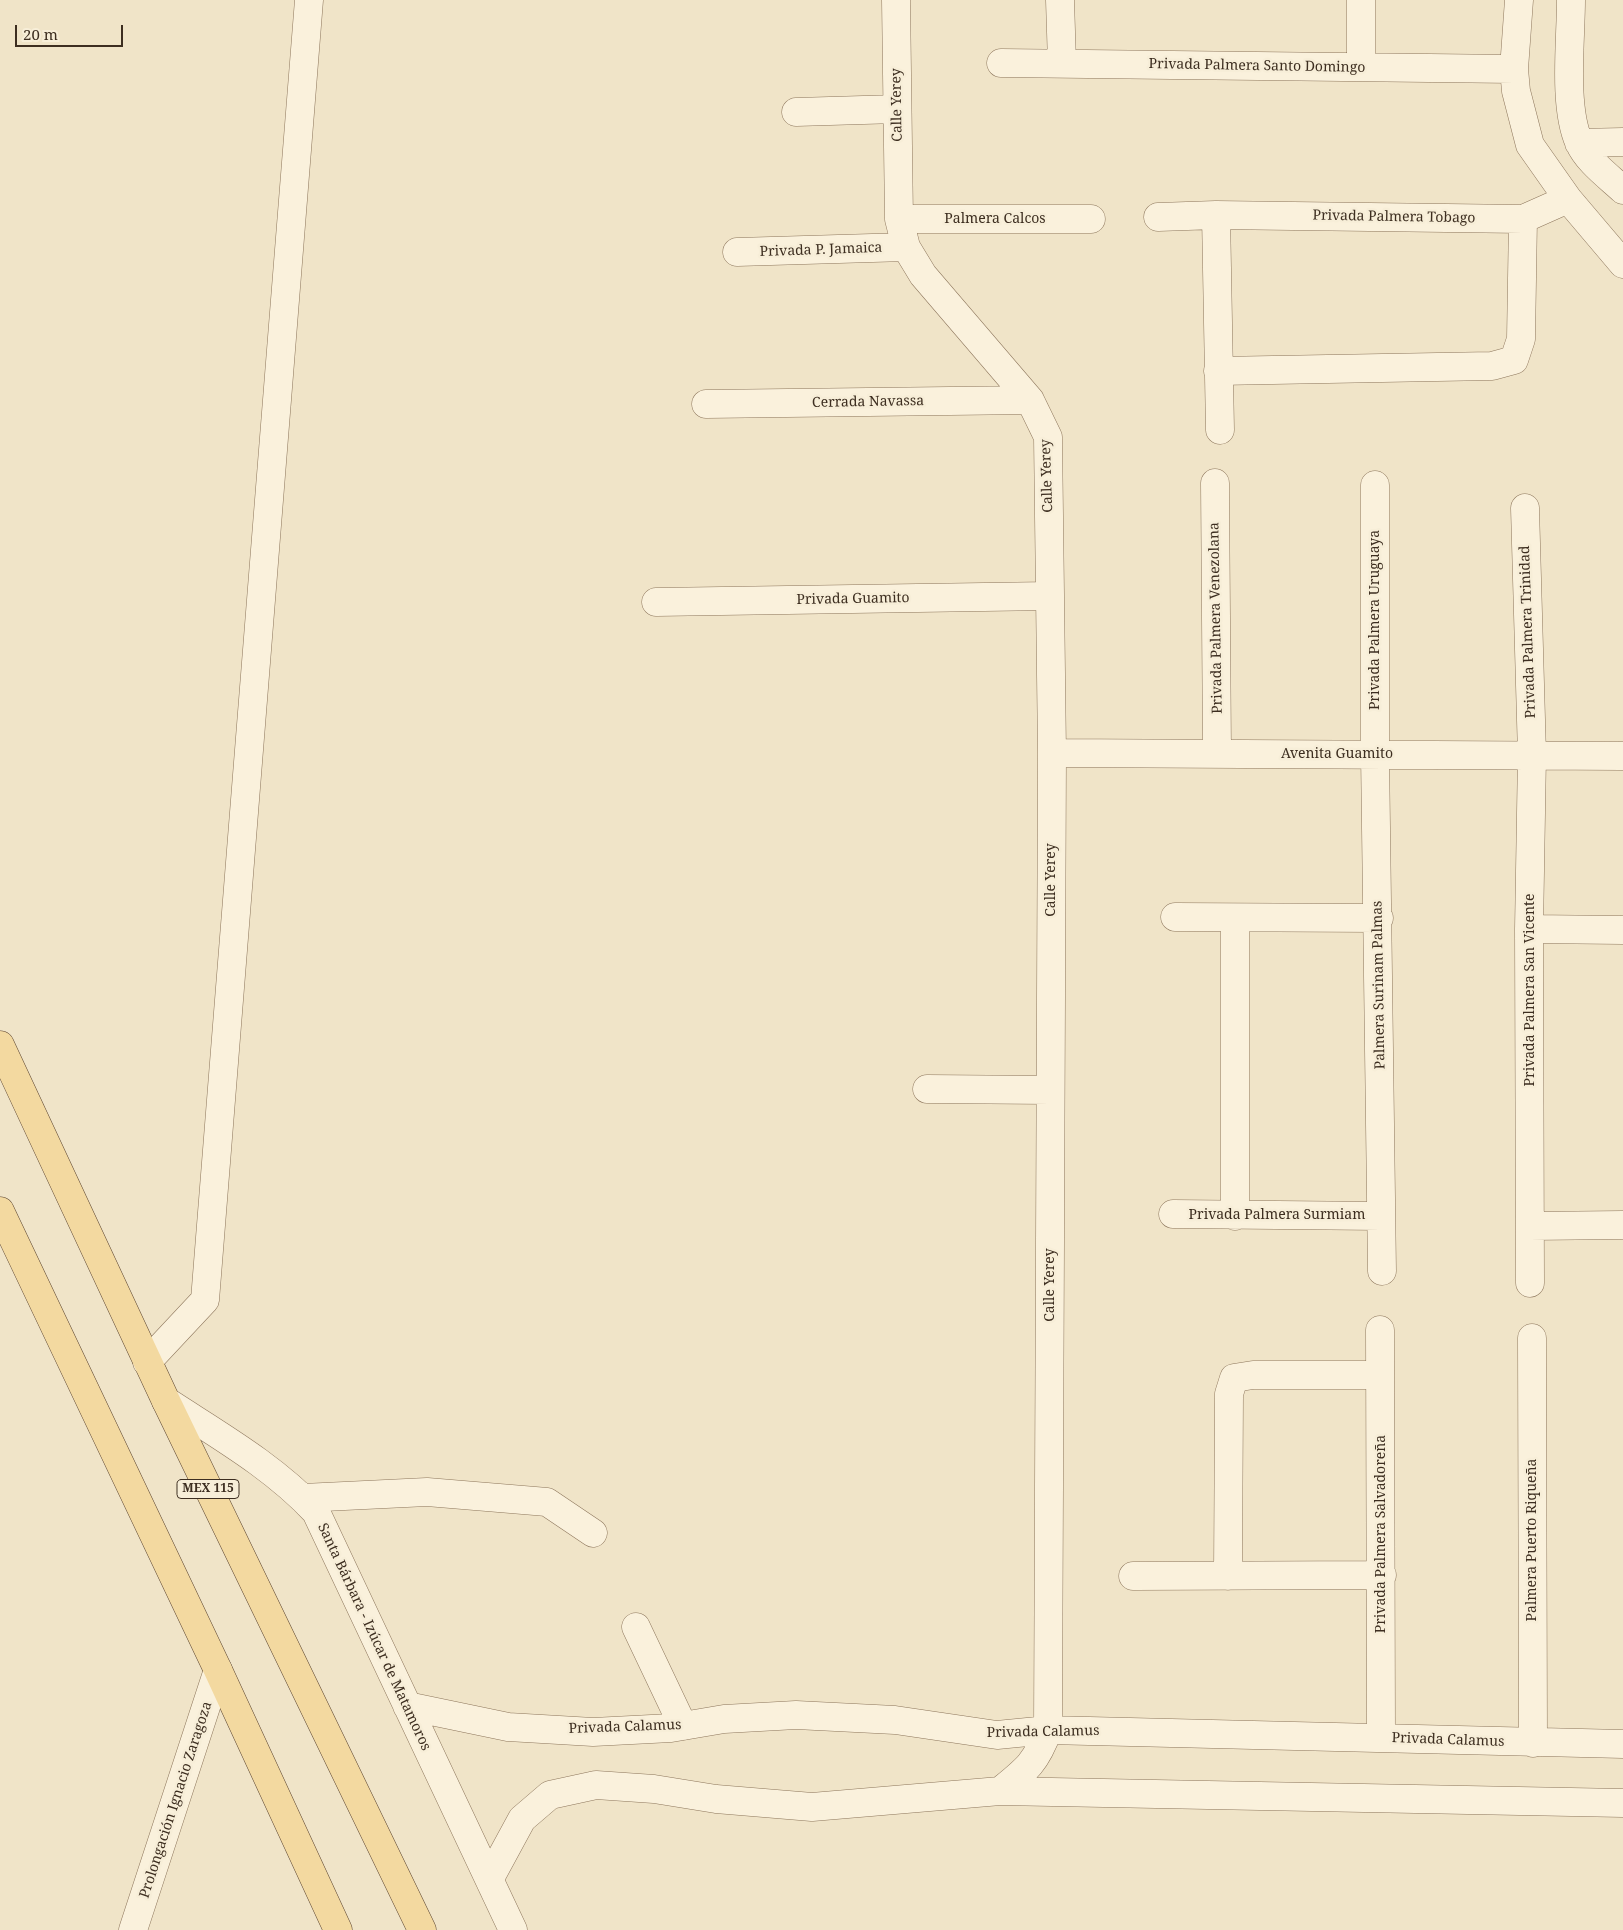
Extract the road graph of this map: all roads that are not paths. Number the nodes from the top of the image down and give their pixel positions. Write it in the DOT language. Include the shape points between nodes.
graph roads {
  1 [pos="309,0"];
  2 [pos="896,0"];
  3 [pos="1060,0"];
  4 [pos="1361,0"];
  5 [pos="1519,0"];
  6 [pos="1571,0"];
  7 [pos="1001,63"];
  8 [pos="1062,63"];
  9 [pos="1361,67"];
  10 [pos="1514,69"];
  11 [pos="897,108"];
  12 [pos="796,112"];
  13 [pos="1623,142"];
  14 [pos="1580,143"];
  15 [pos="1623,190"];
  16 [pos="1568,199"];
  17 [pos="1216,215"];
  18 [pos="1158,217"];
  19 [pos="899,219"];
  20 [pos="1092,219"];
  21 [pos="1523,219"];
  22 [pos="906,247"];
  23 [pos="737,252"];
  24 [pos="1623,264"];
  25 [pos="1218,371"];
  26 [pos="1030,400"];
  27 [pos="706,404"];
  28 [pos="1220,430"];
  29 [pos="1215,483"];
  30 [pos="1375,485"];
  31 [pos="1525,508"];
  32 [pos="1049,596"];
  33 [pos="656,602"];
  34 [pos="1052,753"];
  35 [pos="1216,753"];
  36 [pos="1375,754"];
  37 [pos="1532,755"];
  38 [pos="1623,756"];
  39 [pos="1175,917"];
  40 [pos="1379,918"];
  41 [pos="1235,919"];
  42 [pos="1529,929"];
  43 [pos="1623,930"];
  44 [pos="0,1045"];
  45 [pos="927,1089"];
  46 [pos="1050,1090"];
  47 [pos="1174,1214"];
  48 [pos="1235,1216"];
  49 [pos="1381,1216"];
  50 [pos="2,1219"];
  51 [pos="1623,1225"];
  52 [pos="1530,1226"];
  53 [pos="1382,1270"];
  54 [pos="1530,1283"];
  55 [pos="1380,1330"];
  56 [pos="1532,1338"];
  57 [pos="147,1362"];
  58 [pos="1380,1375"];
  59 [pos="166,1401"];
  60 [pos="303,1498"];
  61 [pos="593,1533"];
  62 [pos="1382,1575"];
  63 [pos="1133,1576"];
  64 [pos="1228,1576"];
  65 [pos="636,1627"];
  66 [pos="218,1670"];
  67 [pos="407,1706"];
  68 [pos="683,1726"];
  69 [pos="1048,1730"];
  70 [pos="1381,1737"];
  71 [pos="1533,1743"];
  72 [pos="1623,1744"];
  73 [pos="1000,1791"];
  74 [pos="1623,1803"];
  75 [pos="490,1878"];
  76 [pos="133,1930"];
  77 [pos="338,1930"];
  78 [pos="422,1930"];
  79 [pos="513,1930"];
  1 -- 57 [label="street" via="205,1300"];
  2 -- 11 [label="street, Calle Yerey"];
  3 -- 8 [label="street"];
  4 -- 9 [label="street"];
  5 -- 10 [label="street"];
  6 -- 14 [label="street" via="1571,119"];
  7 -- 8 [label="street, Privada Palmera Santo Domingo"];
  8 -- 9 [label="street, Privada Palmera Santo Domingo"];
  9 -- 10 [label="street, Privada Palmera Santo Domingo"];
  10 -- 16 [label="street" via="1516,91 1530,145"];
  11 -- 12 [label="street"];
  11 -- 19 [label="street, Calle Yerey"];
  13 -- 14 [label="street"];
  14 -- 15 [label="street"];
  16 -- 21 [label="street, Privada Palmera Tobago"];
  16 -- 24 [label="street"];
  17 -- 18 [label="street"];
  17 -- 21 [label="street, Privada Palmera Tobago"];
  17 -- 25 [label="street"];
  19 -- 20 [label="street, Palmera Calcos"];
  19 -- 22 [label="street, Calle Yerey"];
  21 -- 25 [label="street" via="1521,339 1514,360 1492,366"];
  22 -- 23 [label="street, Privada P. Jamaica"];
  22 -- 26 [label="street, Calle Yerey" via="923,275"];
  25 -- 28 [label="street"];
  26 -- 27 [label="street, Cerrada Navassa"];
  26 -- 32 [label="street, Calle Yerey" via="1048,437"];
  29 -- 35 [label="street, Privada Palmera Venezolana"];
  30 -- 36 [label="street, Privada Palmera Uruguaya"];
  31 -- 37 [label="street, Privada Palmera Trinidad"];
  32 -- 33 [label="street, Privada Guamito"];
  32 -- 34 [label="street, Calle Yerey"];
  34 -- 35 [label="street, Avenita Guamito"];
  34 -- 46 [label="street, Calle Yerey"];
  35 -- 36 [label="street, Avenita Guamito"];
  36 -- 37 [label="street, Avenita Guamito"];
  36 -- 40 [label="street, Palmera Surinam Palmas"];
  37 -- 38 [label="street, Avenita Guamito"];
  37 -- 42 [label="street, Privada Palmera San Vicente"];
  39 -- 41 [label="street"];
  40 -- 41 [label="street"];
  40 -- 49 [label="street, Palmera Surinam Palmas"];
  41 -- 48 [label="street"];
  42 -- 43 [label="street"];
  42 -- 52 [label="street, Privada Palmera San Vicente"];
  44 -- 57 [label="main road, MEX 115"];
  45 -- 46 [label="street"];
  46 -- 69 [label="street, Calle Yerey"];
  47 -- 48 [label="street, Privada Palmera Surmiam"];
  48 -- 49 [label="street, Privada Palmera Surmiam"];
  49 -- 53 [label="street, Palmera Surinam Palmas"];
  50 -- 66 [label="main road"];
  51 -- 52 [label="street"];
  52 -- 54 [label="street, Privada Palmera San Vicente"];
  55 -- 58 [label="street, Privada Palmera Salvadoreña"];
  56 -- 71 [label="street, Palmera Puerto Riqueña"];
  57 -- 59 [label="main road, MEX 115"];
  58 -- 62 [label="street, Privada Palmera Salvadoreña"];
  58 -- 64 [label="street" via="1253,1375 1234,1378 1229,1394"];
  59 -- 60 [label="street, Santa Bárbara - Izúcar de Matamoros" via="255,1458"];
  59 -- 78 [label="main road, MEX 115"];
  60 -- 61 [label="street" via="427,1492 547,1502"];
  60 -- 67 [label="street, Santa Bárbara - Izúcar de Matamoros" via="316,1512"];
  62 -- 64 [label="street"];
  62 -- 70 [label="street, Privada Palmera Salvadoreña"];
  63 -- 64 [label="street"];
  65 -- 68 [label="street"];
  66 -- 76 [label="street, Prolongación Ignacio Zaragoza"];
  66 -- 77 [label="main road"];
  67 -- 68 [label="street, Privada Calamus" via="508,1727 592,1732"];
  67 -- 75 [label="street, Santa Bárbara - Izúcar de Matamoros"];
  68 -- 69 [label="street, Privada Calamus" via="724,1719 796,1715 895,1720 997,1735"];
  69 -- 70 [label="street, Privada Calamus"];
  69 -- 73 [label="street, Calle Yerey" via="1030,1767"];
  70 -- 71 [label="street, Privada Calamus"];
  71 -- 72 [label="street, Privada Calamus"];
  73 -- 74 [label="street"];
  73 -- 75 [label="street" via="812,1806 596,1785 550,1795 522,1819"];
  75 -- 79 [label="street, Santa Bárbara - Izúcar de Matamoros"];
}
